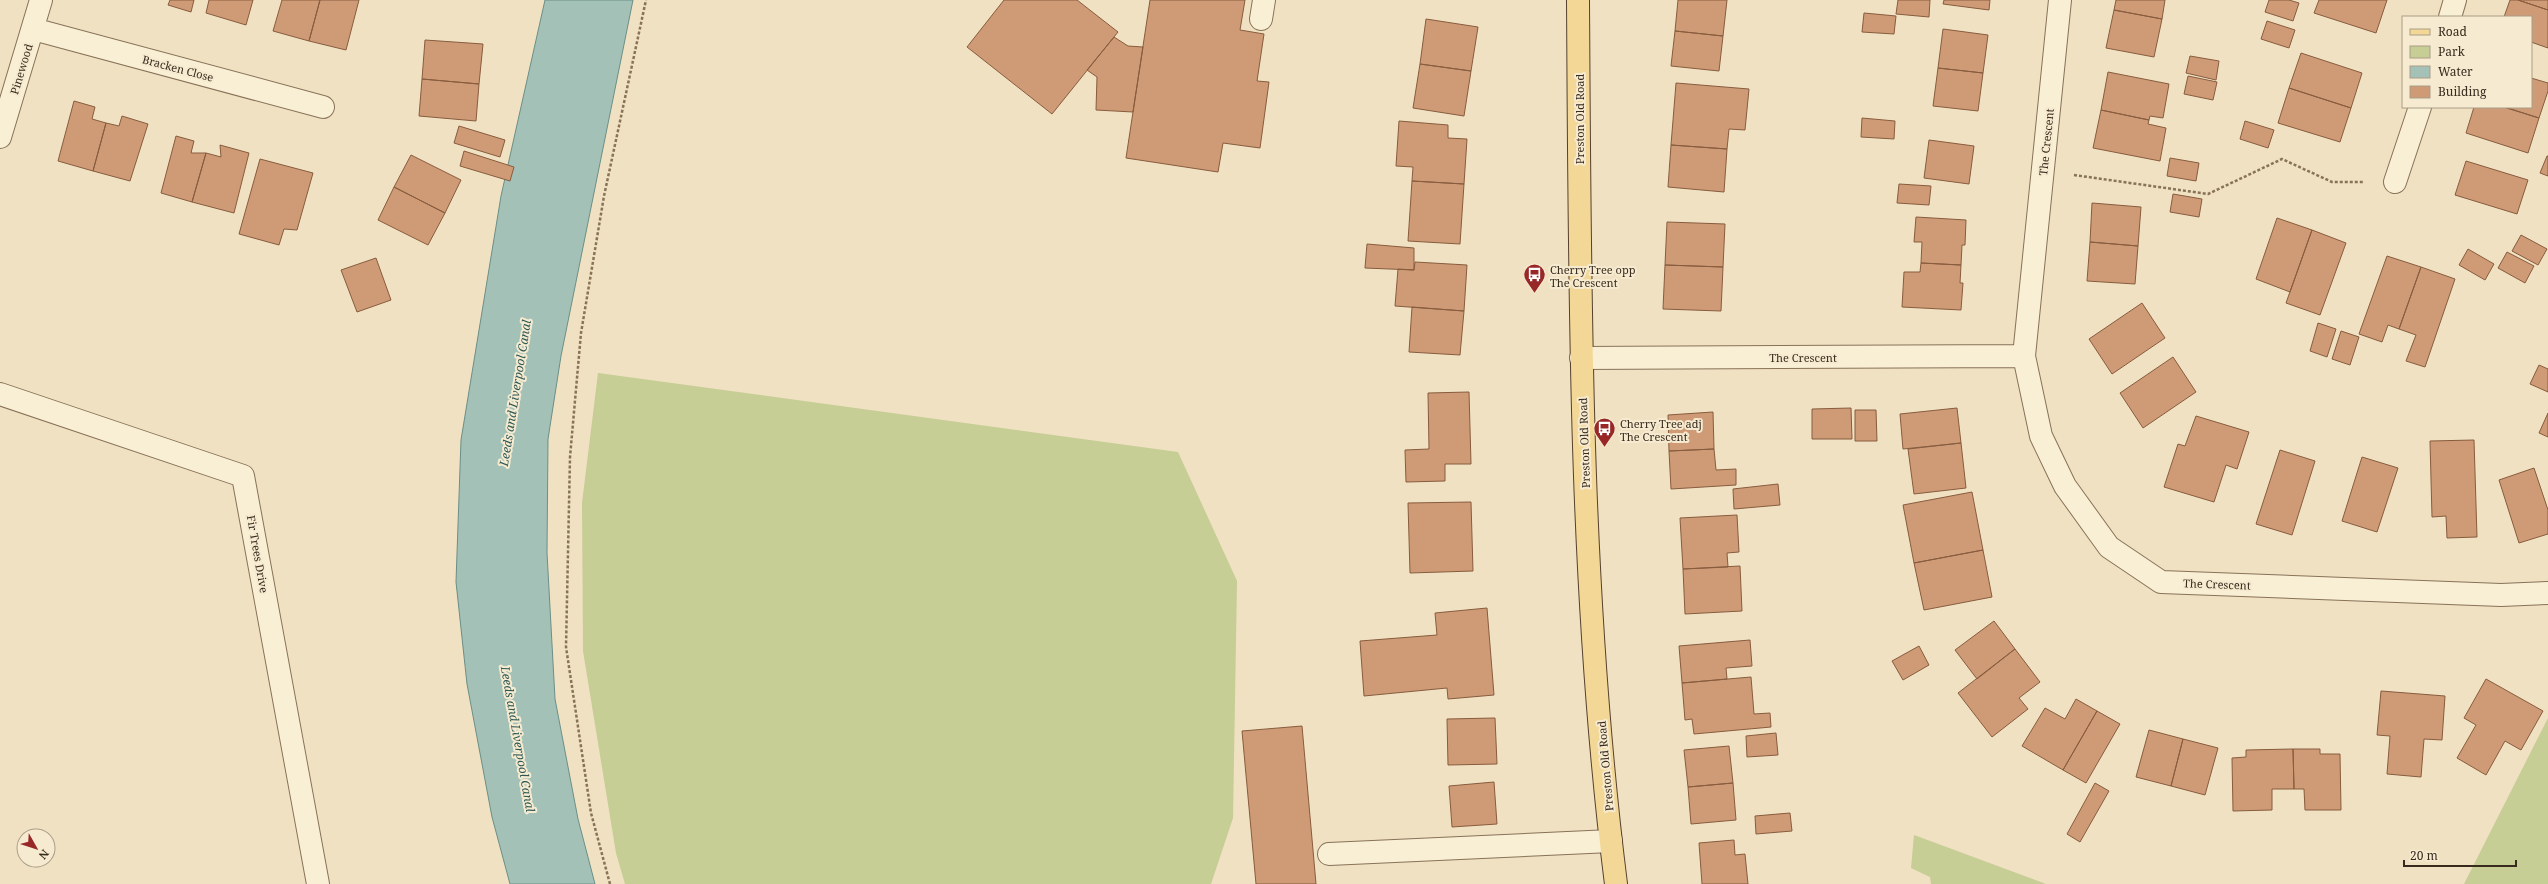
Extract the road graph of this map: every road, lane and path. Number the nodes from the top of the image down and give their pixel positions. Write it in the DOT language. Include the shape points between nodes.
graph roads {
  1 [pos="41,0"];
  2 [pos="646,0"];
  3 [pos="1578,0"];
  4 [pos="2060,0"];
  5 [pos="2455,0"];
  6 [pos="2450,16"];
  7 [pos="33,29"];
  8 [pos="323,107"];
  9 [pos="2420,108"];
  10 [pos="0,137"];
  11 [pos="2044,171"];
  12 [pos="2395,182"];
  13 [pos="2024,356"];
  14 [pos="1581,358"];
  15 [pos="0,394"];
  16 [pos="2548,594"];
  17 [pos="1611,841"];
  18 [pos="1329,854"];
  19 [pos="318,884"];
  20 [pos="610,884"];
  21 [pos="1616,884"];
  1 -- 7 [label="street, Pinewood"];
  2 -- 20 [label="path" via="604,196 581,333 570,457 566,647 591,814"];
  3 -- 14 [label="main road, Preston Old Road"];
  4 -- 11 [label="street, The Crescent"];
  5 -- 6 [label="street"];
  7 -- 8 [label="street, Bracken Close"];
  7 -- 10 [label="street, Pinewood"];
  9 -- 12 [label="street"];
  11 -- 12 [label="path" via="2208,194 2282,159 2332,182"];
  11 -- 13 [label="street, The Crescent"];
  13 -- 14 [label="street, The Crescent"];
  13 -- 16 [label="street, The Crescent" via="2041,436 2065,486 2109,547 2161,582 2501,595"];
  14 -- 17 [label="main road, Preston Old Road" via="1590,589"];
  15 -- 19 [label="street, Fir Trees Drive" via="243,476"];
  17 -- 18 [label="street"];
  17 -- 21 [label="main road, Preston Old Road"];
}
